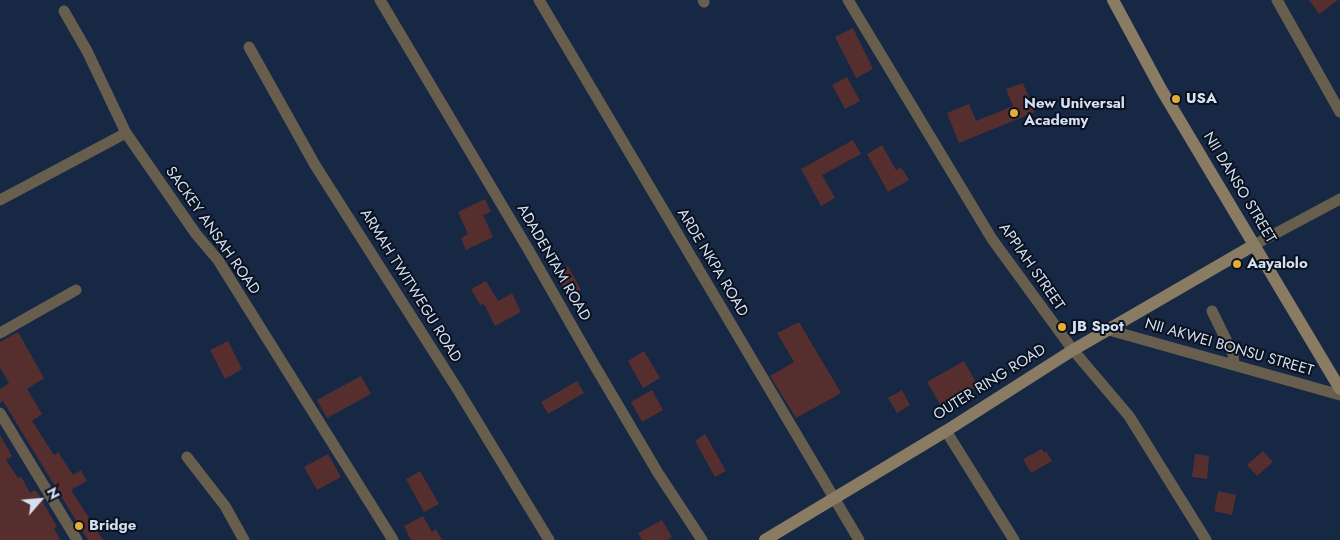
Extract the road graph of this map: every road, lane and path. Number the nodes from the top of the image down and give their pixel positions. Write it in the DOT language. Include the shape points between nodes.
graph roads {
  1 [pos="380,0"];
  2 [pos="539,0"];
  3 [pos="848,0"];
  4 [pos="1114,0"];
  5 [pos="1278,0"];
  6 [pos="64,10"];
  7 [pos="249,47"];
  8 [pos="1340,112"];
  9 [pos="126,133"];
  10 [pos="0,186"];
  11 [pos="3,198"];
  12 [pos="1340,199"];
  13 [pos="1254,245"];
  14 [pos="76,290"];
  15 [pos="1212,310"];
  16 [pos="1109,330"];
  17 [pos="0,333"];
  18 [pos="1073,350"];
  19 [pos="1234,365"];
  20 [pos="1340,389"];
  21 [pos="1340,396"];
  22 [pos="0,413"];
  23 [pos="946,430"];
  24 [pos="187,457"];
  25 [pos="833,498"];
  26 [pos="77,540"];
  27 [pos="244,540"];
  28 [pos="393,540"];
  29 [pos="549,540"];
  30 [pos="702,540"];
  31 [pos="765,540"];
  32 [pos="859,540"];
  33 [pos="1014,540"];
  34 [pos="1206,540"];
  1 -- 30 [label="street, ADADENTAM ROAD" via="594,365"];
  2 -- 25 [label="street, ARDE NKPA ROAD"];
  3 -- 18 [label="street, APPIAH STREET" via="992,239"];
  4 -- 13 [label="street, NII DANSO STREET" via="1140,52"];
  5 -- 8 [label="street"];
  6 -- 9 [label="street, SACKEY ANSAH ROAD"];
  7 -- 29 [label="street, ARMAH TWITWEGU ROAD" via="315,165"];
  9 -- 11 [label="street"];
  9 -- 28 [label="street, SACKEY ANSAH ROAD" via="196,234 218,260"];
  10 -- 11 [label="street"];
  12 -- 13 [label="street, OUTER RING ROAD"];
  13 -- 16 [label="street, OUTER RING ROAD"];
  13 -- 20 [label="street, NII DANSO STREET"];
  14 -- 17 [label="street"];
  15 -- 19 [label="street" via="1233,354"];
  16 -- 18 [label="street, OUTER RING ROAD"];
  16 -- 19 [label="street, NII AKWEI BONSU STREET"];
  18 -- 23 [label="street, OUTER RING ROAD"];
  18 -- 34 [label="street, APPIAH STREET" via="1129,416"];
  19 -- 21 [label="street, NII AKWEI BONSU STREET"];
  22 -- 26 [label="street"];
  23 -- 25 [label="street, OUTER RING ROAD"];
  23 -- 33 [label="street"];
  24 -- 27 [label="street" via="225,506"];
  25 -- 31 [label="street, OUTER RING ROAD"];
  25 -- 32 [label="street, ARDE NKPA ROAD"];
}
